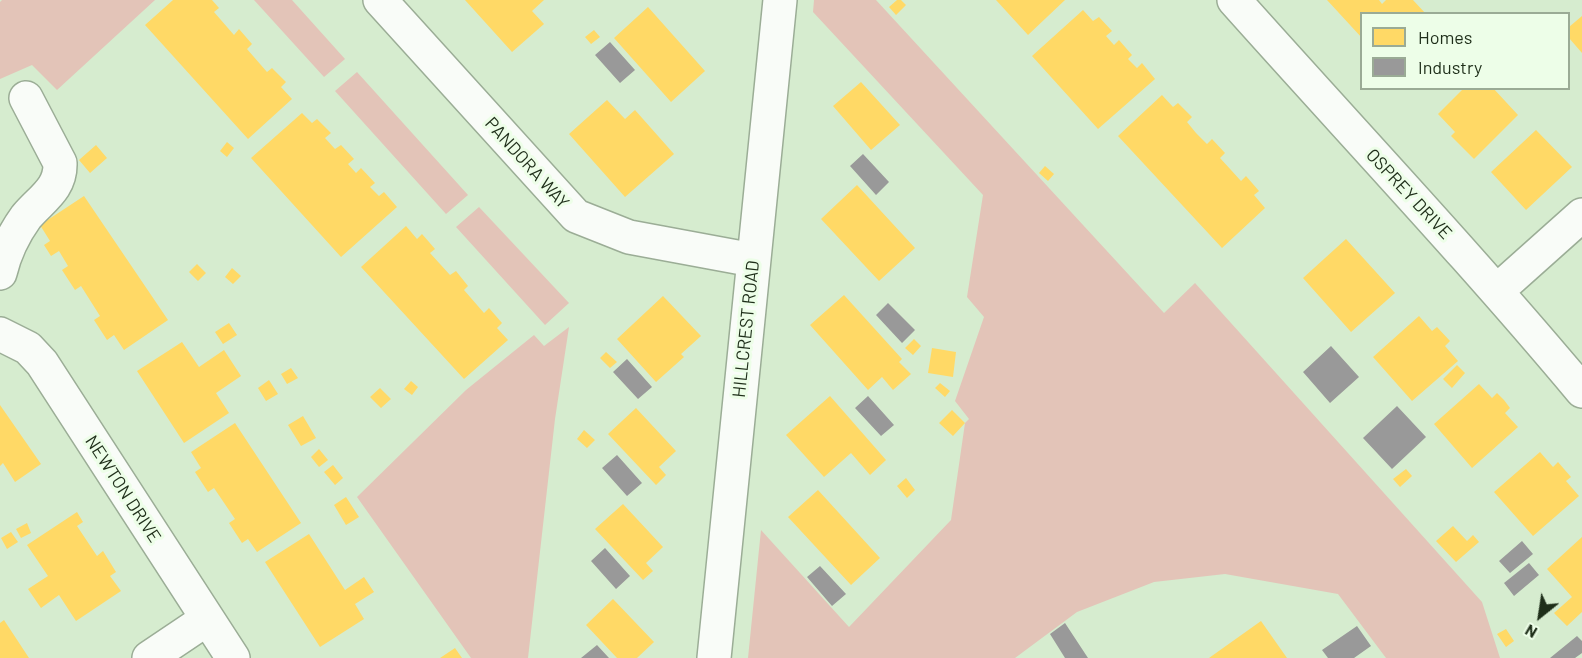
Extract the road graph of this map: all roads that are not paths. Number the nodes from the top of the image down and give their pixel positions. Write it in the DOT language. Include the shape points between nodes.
graph roads {
  1 [pos="380,0"];
  2 [pos="780,0"];
  3 [pos="1234,0"];
  4 [pos="26,98"];
  5 [pos="1582,215"];
  6 [pos="753,260"];
  7 [pos="0,273"];
  8 [pos="1498,290"];
  9 [pos="0,334"];
  10 [pos="1582,391"];
  11 [pos="207,619"];
  12 [pos="150,658"];
  13 [pos="233,658"];
  14 [pos="714,658"];
  1 -- 6 [label="street, PANDORA WAY" via="576,216 629,237"];
  2 -- 6 [label="street, HILLCREST ROAD"];
  3 -- 8 [label="street, OSPREY DRIVE"];
  4 -- 7 [label="street" via="60,163 60,172 57,184 27,217 6,250"];
  5 -- 8 [label="street"];
  6 -- 14 [label="street, HILLCREST ROAD"];
  8 -- 10 [label="street, OSPREY DRIVE"];
  9 -- 11 [label="street, NEWTON DRIVE" via="28,348 42,363"];
  11 -- 12 [label="street"];
  11 -- 13 [label="street, NEWTON DRIVE"];
}
